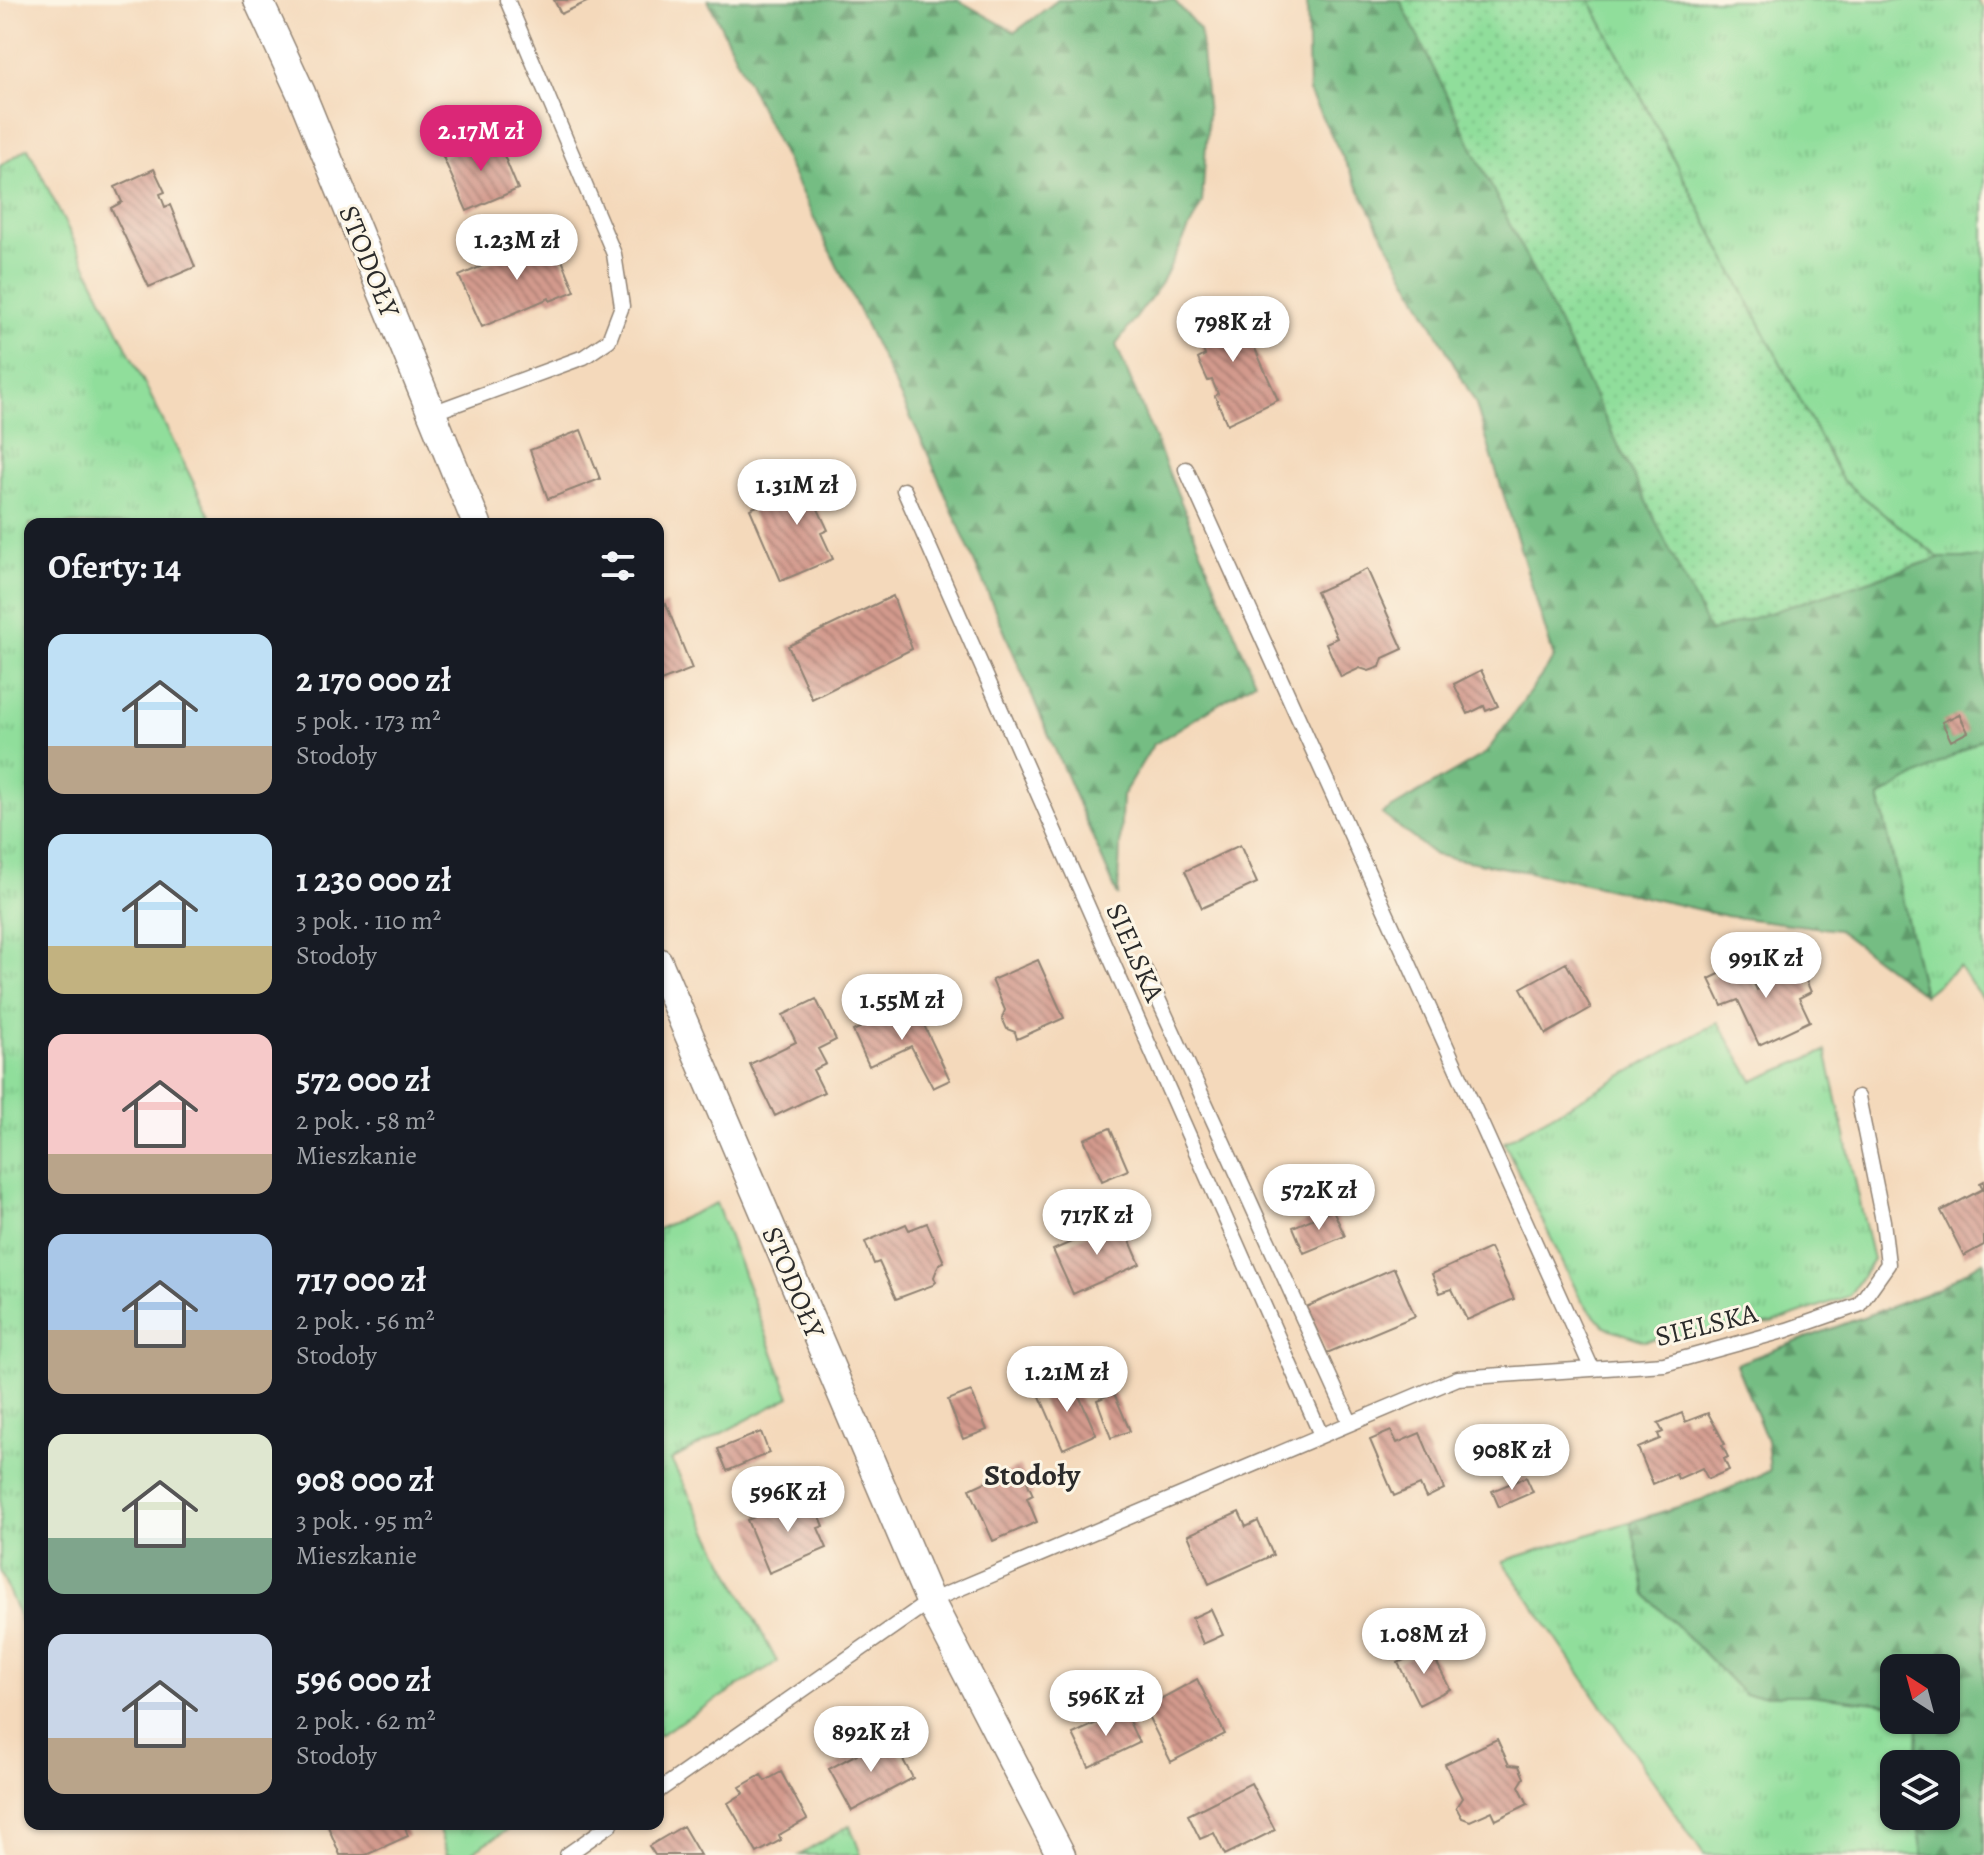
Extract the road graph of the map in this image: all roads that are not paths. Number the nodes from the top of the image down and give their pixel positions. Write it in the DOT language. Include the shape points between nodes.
graph roads {
  1 [pos="258,0"];
  2 [pos="507,0"];
  3 [pos="432,413"];
  4 [pos="1186,469"];
  5 [pos="904,490"];
  6 [pos="475,518"];
  7 [pos="1145,970"];
  8 [pos="664,976"];
  9 [pos="1858,1097"];
  10 [pos="1592,1369"];
  11 [pos="1350,1422"];
  12 [pos="1321,1435"];
  13 [pos="930,1601"];
  14 [pos="664,1787"];
  15 [pos="602,1830"];
  16 [pos="567,1855"];
  17 [pos="1061,1855"];
  1 -- 3 [label="street, STODOŁY"];
  2 -- 3 [label="lane" via="614,254 622,306 609,340 584,357"];
  3 -- 6 [label="street, STODOŁY"];
  4 -- 10 [label="lane"];
  5 -- 12 [label="lane, SIELSKA"];
  7 -- 11 [label="lane, SIELSKA"];
  8 -- 13 [label="street, STODOŁY"];
  9 -- 10 [label="lane, SIELSKA" via="1888,1264 1859,1305 1664,1364"];
  10 -- 11 [label="lane, SIELSKA" via="1458,1378"];
  11 -- 12 [label="lane, SIELSKA"];
  12 -- 13 [label="lane, SIELSKA"];
  13 -- 14 [label="lane"];
  13 -- 17 [label="street, STODOŁY"];
  15 -- 16 [label="lane"];
}
